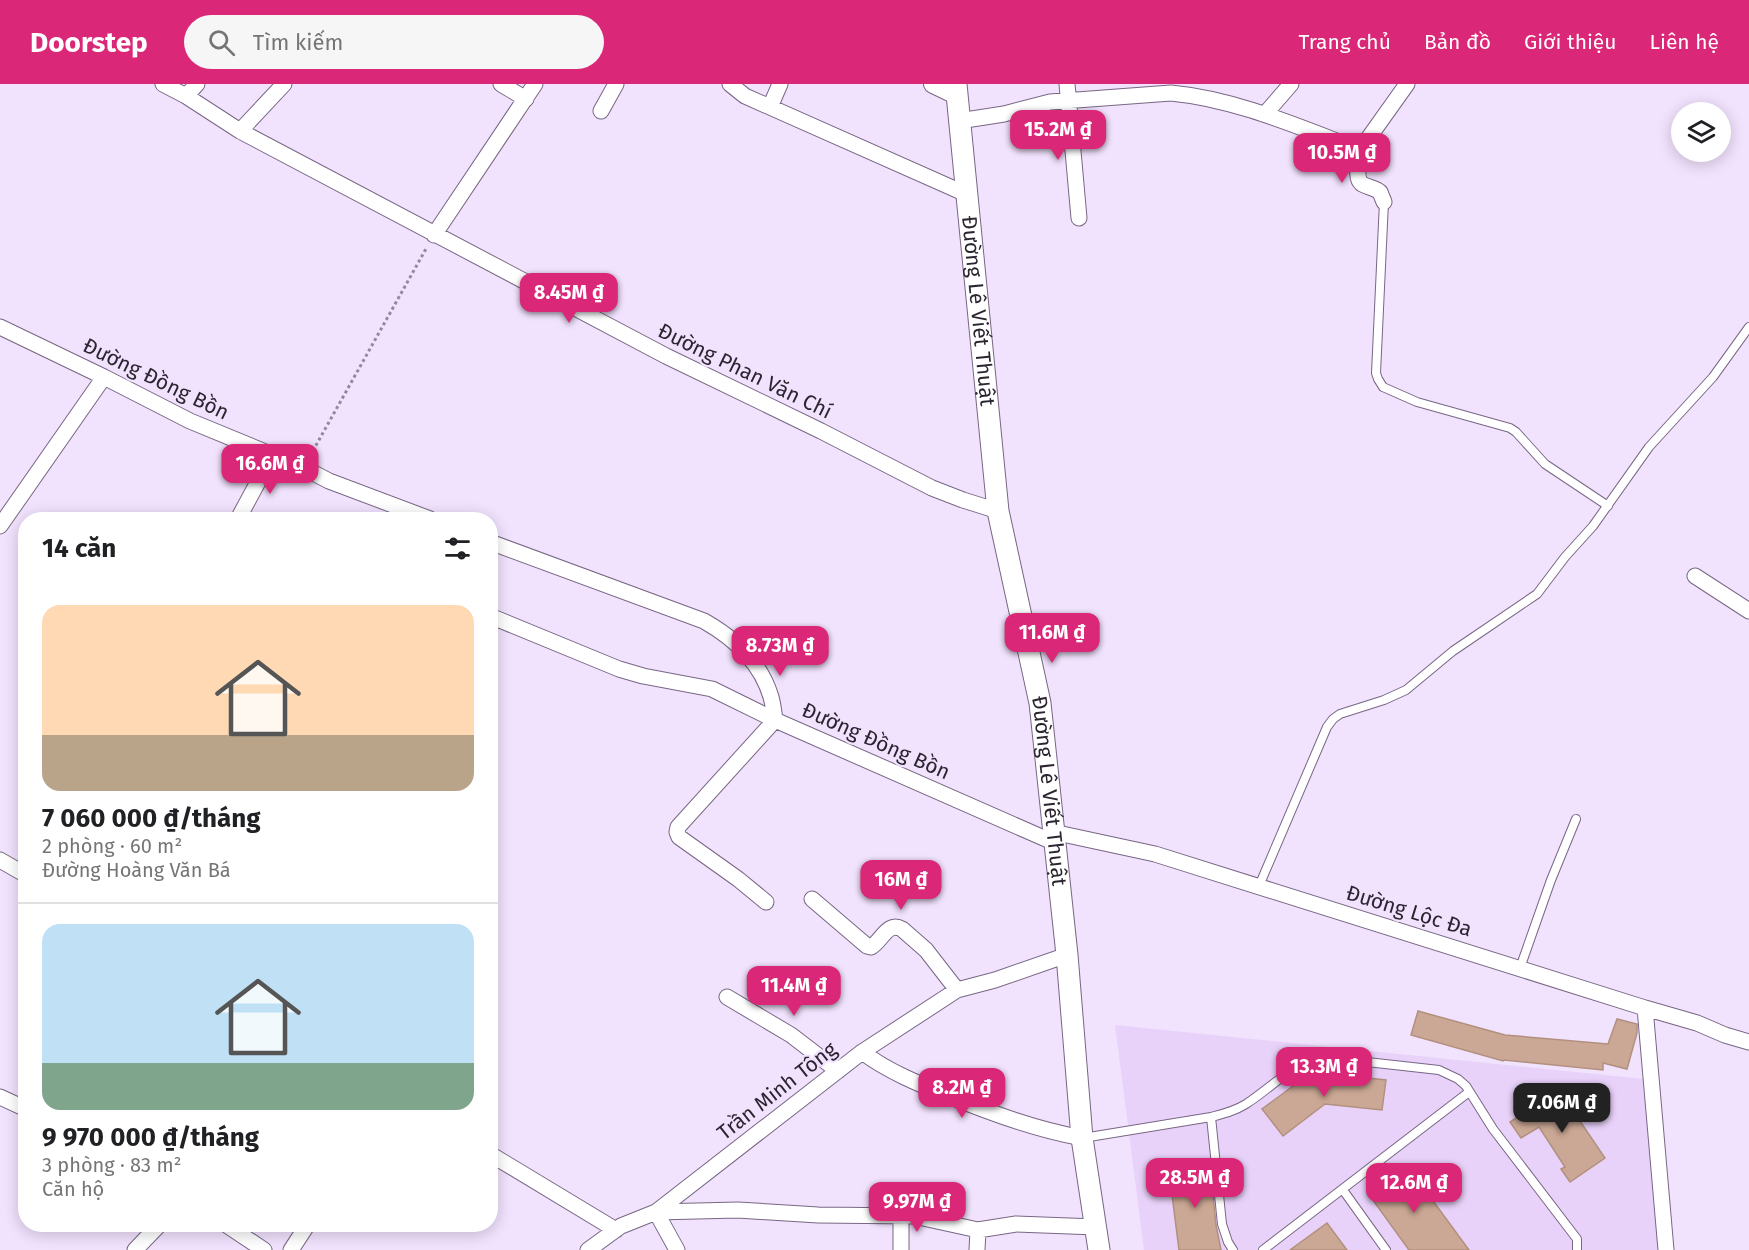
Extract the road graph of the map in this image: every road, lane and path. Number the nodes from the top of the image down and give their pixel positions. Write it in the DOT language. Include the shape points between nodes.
graph roads {
  1 [pos="163,84"];
  2 [pos="197,84"];
  3 [pos="284,84"];
  4 [pos="501,84"];
  5 [pos="535,84"];
  6 [pos="616,84"];
  7 [pos="730,84"];
  8 [pos="780,84"];
  9 [pos="933,84"];
  10 [pos="1067,84"];
  11 [pos="1291,84"];
  12 [pos="1407,84"];
  13 [pos="956,89"];
  14 [pos="1189,89"];
  15 [pos="186,96"];
  16 [pos="526,99"];
  17 [pos="1068,101"];
  18 [pos="771,107"];
  19 [pos="601,111"];
  20 [pos="1265,114"];
  21 [pos="959,121"];
  22 [pos="240,131"];
  23 [pos="1361,146"];
  24 [pos="966,194"];
  25 [pos="1383,202"];
  26 [pos="1079,218"];
  27 [pos="434,235"];
  28 [pos="0,327"];
  29 [pos="1749,327"];
  30 [pos="104,377"];
  31 [pos="272,456"];
  32 [pos="304,468"];
  33 [pos="1608,506"];
  34 [pos="999,511"];
  35 [pos="242,512"];
  36 [pos="411,512"];
  37 [pos="0,526"];
  38 [pos="498,545"];
  39 [pos="1695,576"];
  40 [pos="1749,611"];
  41 [pos="498,619"];
  42 [pos="775,720"];
  43 [pos="1576,819"];
  44 [pos="1054,837"];
  45 [pos="0,860"];
  46 [pos="18,870"];
  47 [pos="1259,886"];
  48 [pos="812,899"];
  49 [pos="766,902"];
  50 [pos="1067,955"];
  51 [pos="1520,968"];
  52 [pos="957,990"];
  53 [pos="728,997"];
  54 [pos="1645,1008"];
  55 [pos="1749,1042"];
  56 [pos="862,1052"];
  57 [pos="838,1071"];
  58 [pos="1469,1092"];
  59 [pos="0,1097"];
  60 [pos="18,1105"];
  61 [pos="1211,1117"];
  62 [pos="1082,1138"];
  63 [pos="498,1160"];
  64 [pos="1343,1190"];
  65 [pos="656,1212"];
  66 [pos="901,1216"];
  67 [pos="1096,1227"];
  68 [pos="616,1230"];
  69 [pos="978,1230"];
  70 [pos="152,1232"];
  71 [pos="237,1232"];
  72 [pos="303,1232"];
  73 [pos="135,1250"];
  74 [pos="264,1250"];
  75 [pos="291,1250"];
  76 [pos="588,1250"];
  77 [pos="677,1250"];
  78 [pos="901,1250"];
  79 [pos="977,1250"];
  80 [pos="1099,1250"];
  81 [pos="1233,1250"];
  82 [pos="1263,1250"];
  83 [pos="1386,1250"];
  84 [pos="1577,1250"];
  85 [pos="1666,1250"];
  1 -- 15 [label="street, Đường Phan Văn Chí"];
  2 -- 15 [label="street"];
  3 -- 22 [label="street"];
  4 -- 16 [label="street"];
  5 -- 16 [label="street"];
  6 -- 19 [label="street"];
  7 -- 18 [label="street" via="745,96"];
  8 -- 18 [label="street"];
  9 -- 13 [label="street"];
  10 -- 17 [label="street"];
  11 -- 20 [label="street"];
  12 -- 23 [label="street"];
  13 -- 21 [label="main road, Đường Lê Viết Thuật"];
  14 -- 17 [label="street"];
  14 -- 20 [label="street"];
  15 -- 22 [label="street, Đường Phan Văn Chí"];
  16 -- 27 [label="street"];
  17 -- 21 [label="street"];
  17 -- 26 [label="street"];
  18 -- 24 [label="street"];
  20 -- 23 [label="street" via="1352,147"];
  21 -- 24 [label="main road, Đường Lê Viết Thuật"];
  22 -- 27 [label="street, Đường Phan Văn Chí"];
  23 -- 25 [label="street" via="1358,178 1380,192"];
  24 -- 34 [label="main road, Đường Lê Viết Thuật"];
  25 -- 33 [label="lane" via="1376,373 1383,387 1430,407 1510,428 1545,464"];
  27 -- 32 [label="path"];
  27 -- 34 [label="street, Đường Phan Văn Chí" via="932,488"];
  28 -- 30 [label="street, Đường Đồng Bồn"];
  29 -- 33 [label="lane" via="1713,377 1649,447"];
  30 -- 31 [label="street, Đường Đồng Bồn" via="190,421"];
  30 -- 37 [label="street"];
  31 -- 32 [label="street, Đường Đồng Bồn"];
  31 -- 35 [label="street"];
  32 -- 36 [label="street, Đường Đồng Bồn"];
  33 -- 47 [label="lane" via="1529,601 1453,651 1406,690 1333,719"];
  34 -- 44 [label="main road, Đường Lê Viết Thuật" via="1040,703"];
  38 -- 42 [label="street, Đường Đồng Bồn" via="704,621 721,631 757,669 771,698"];
  39 -- 40 [label="street"];
  41 -- 42 [label="street" via="619,669 712,689"];
  42 -- 44 [label="street, Đường Đồng Bồn"];
  42 -- 49 [label="street" via="677,832"];
  43 -- 51 [label="lane"];
  44 -- 47 [label="street, Đường Lộc Đa" via="1155,854"];
  44 -- 50 [label="main road, Đường Lê Viết Thuật"];
  45 -- 46 [label="street"];
  47 -- 51 [label="street, Đường Lộc Đa"];
  48 -- 52 [label="street" via="867,946 876,945 892,927 902,929 927,951"];
  50 -- 52 [label="street, Trần Minh Tông"];
  50 -- 62 [label="main road, Đường Lê Viết Thuật"];
  51 -- 54 [label="street, Đường Lộc Đa"];
  52 -- 56 [label="street, Trần Minh Tông"];
  53 -- 57 [label="street" via="791,1035"];
  54 -- 55 [label="street, Đường Lộc Đa"];
  54 -- 85 [label="street"];
  56 -- 57 [label="street, Trần Minh Tông"];
  56 -- 62 [label="street" via="905,1078 992,1113"];
  57 -- 65 [label="street, Trần Minh Tông"];
  58 -- 61 [label="lane" via="1458,1079 1438,1070 1322,1057 1304,1063 1244,1106"];
  58 -- 64 [label="lane"];
  58 -- 84 [label="lane" via="1577,1239"];
  59 -- 60 [label="street"];
  61 -- 62 [label="lane"];
  61 -- 81 [label="lane" via="1222,1224"];
  62 -- 67 [label="main road, Đường Lê Viết Thuật"];
  63 -- 68 [label="street"];
  64 -- 82 [label="lane"];
  64 -- 83 [label="lane"];
  65 -- 66 [label="street" via="738,1210"];
  65 -- 68 [label="street, Trần Minh Tông"];
  65 -- 77 [label="street"];
  66 -- 69 [label="street"];
  66 -- 78 [label="street"];
  67 -- 69 [label="street" via="1016,1224"];
  67 -- 80 [label="main road, Đường Lê Viết Thuật"];
  68 -- 76 [label="street, Trần Minh Tông"];
  69 -- 79 [label="street"];
  70 -- 73 [label="street"];
  71 -- 74 [label="street"];
  72 -- 75 [label="street"];
}
